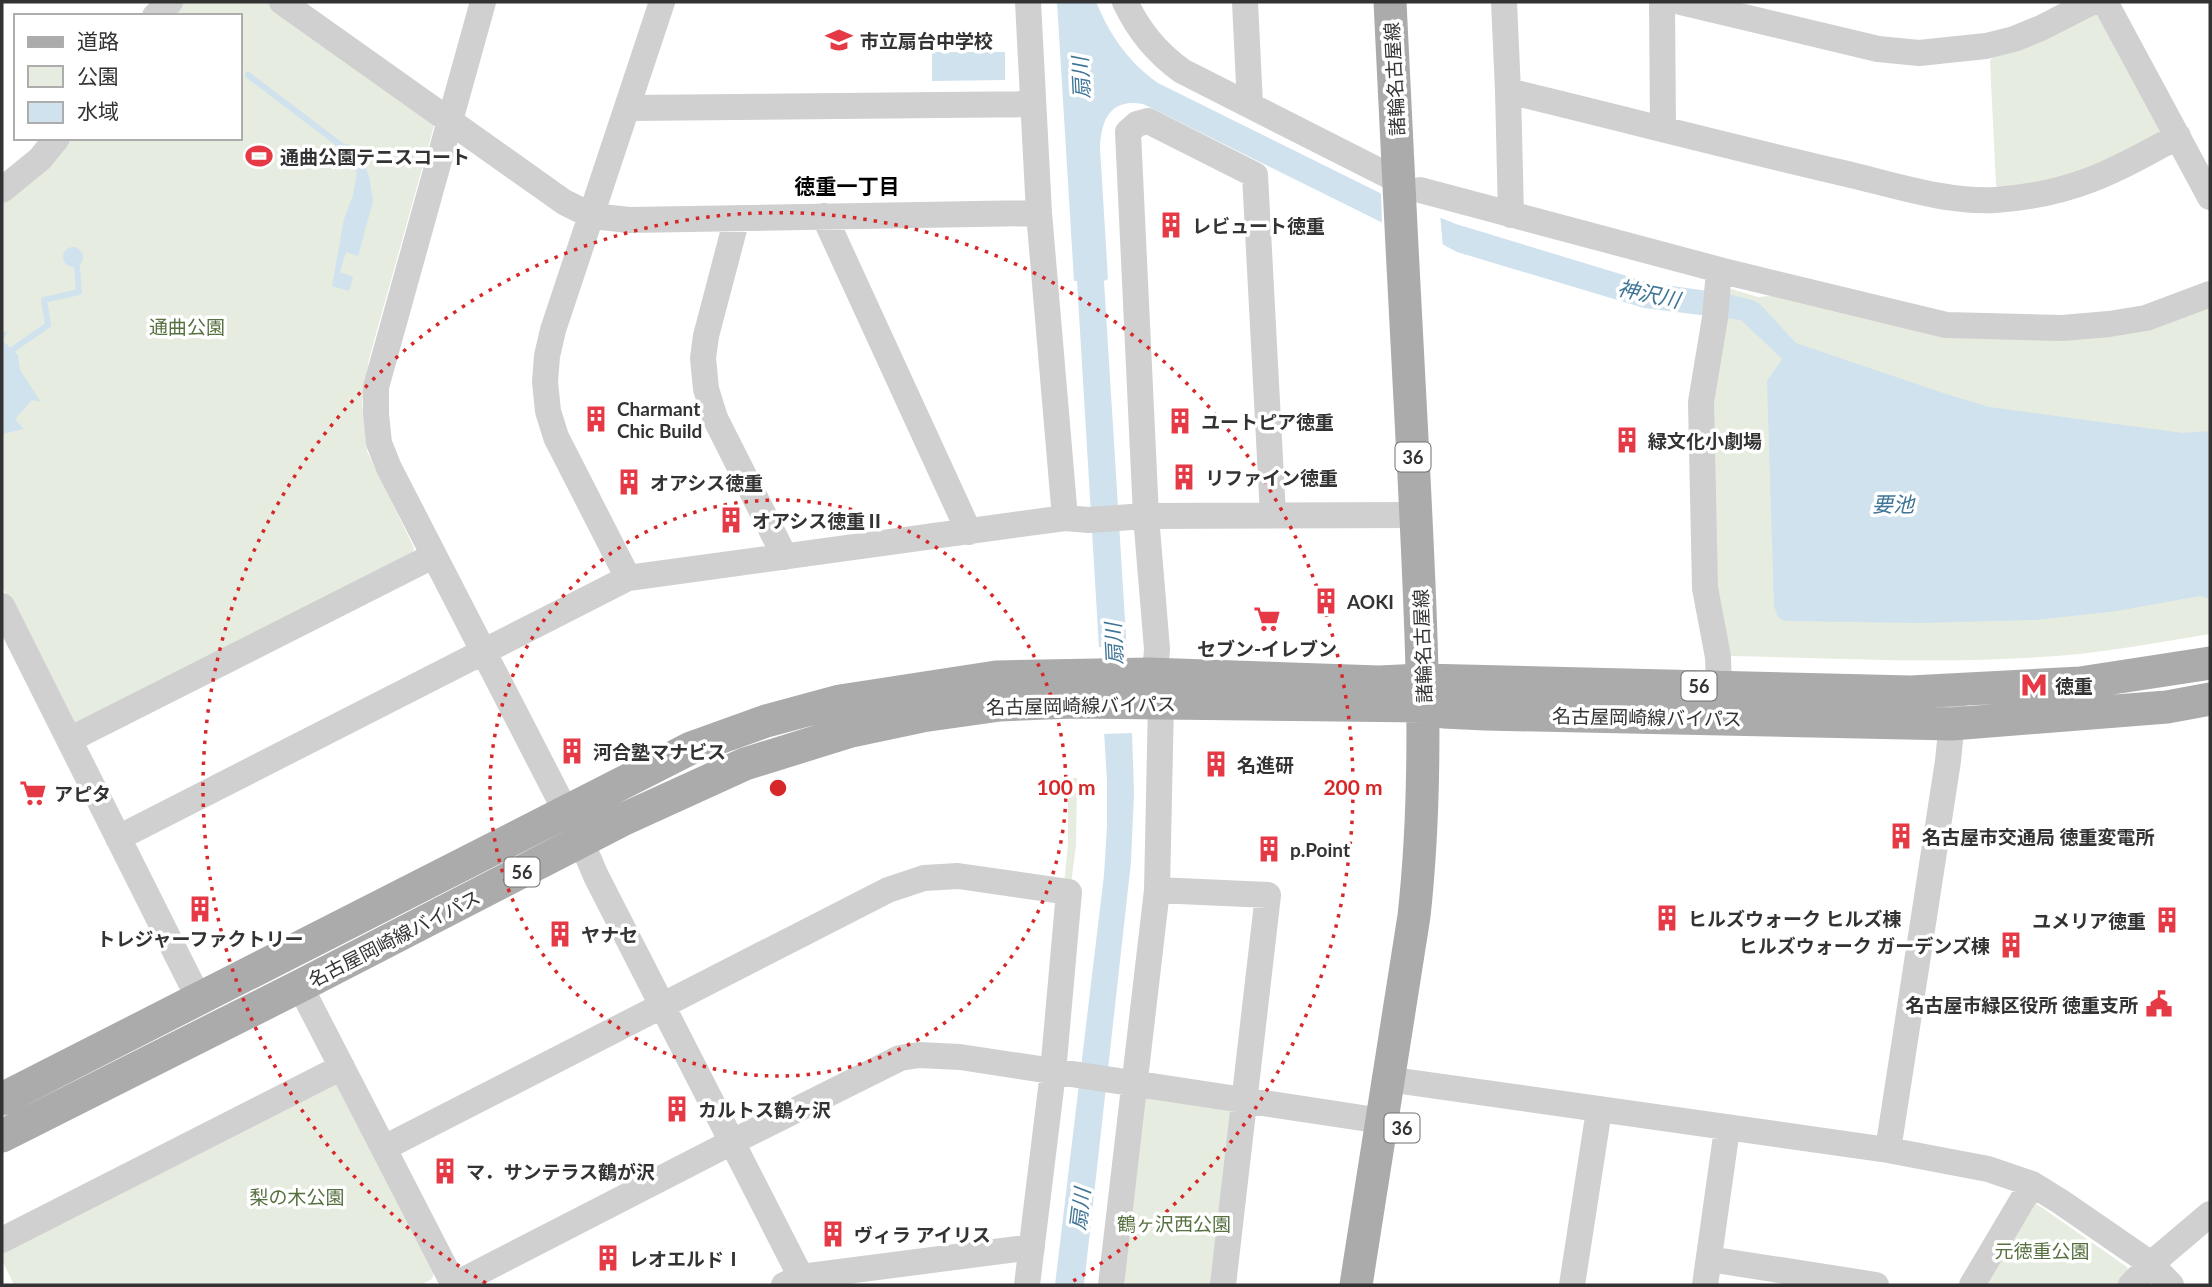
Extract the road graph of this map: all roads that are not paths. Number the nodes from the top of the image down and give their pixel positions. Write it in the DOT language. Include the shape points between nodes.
graph roads {
  1 [pos="170,2"];
  2 [pos="282,2"];
  3 [pos="483,2"];
  4 [pos="662,2"];
  5 [pos="1028,2"];
  6 [pos="1125,2"];
  7 [pos="1245,2"];
  8 [pos="1390,2"];
  9 [pos="1412,2"];
  10 [pos="1504,2"];
  11 [pos="1662,2"];
  12 [pos="1681,2"];
  13 [pos="2092,2"];
  14 [pos="2105,2"];
  15 [pos="157,14"];
  16 [pos="1508,91"];
  17 [pos="1033,104"];
  18 [pos="1250,105"];
  19 [pos="628,108"];
  20 [pos="449,120"];
  21 [pos="1663,129"];
  22 [pos="2178,136"];
  23 [pos="55,140"];
  24 [pos="2,190"];
  25 [pos="1410,191"];
  26 [pos="2210,197"];
  27 [pos="1039,213"];
  28 [pos="1511,215"];
  29 [pos="592,216"];
  30 [pos="824,216"];
  31 [pos="737,218"];
  32 [pos="1412,240"];
  33 [pos="1718,281"];
  34 [pos="2210,294"];
  35 [pos="1273,515"];
  36 [pos="1416,515"];
  37 [pos="1136,516"];
  38 [pos="1077,519"];
  39 [pos="968,532"];
  40 [pos="433,556"];
  41 [pos="785,556"];
  42 [pos="628,578"];
  43 [pos="2,606"];
  44 [pos="484,652"];
  45 [pos="2210,663"];
  46 [pos="1719,686"];
  47 [pos="1072,688"];
  48 [pos="1154,688"];
  49 [pos="1955,690"];
  50 [pos="1433,695"];
  51 [pos="2210,699"];
  52 [pos="1952,724"];
  53 [pos="69,740"];
  54 [pos="565,811"];
  55 [pos="118,838"];
  56 [pos="581,841"];
  57 [pos="1157,890"];
  58 [pos="300,986"];
  59 [pos="198,997"];
  60 [pos="663,1004"];
  61 [pos="342,1067"];
  62 [pos="1065,1073"];
  63 [pos="1123,1082"];
  64 [pos="1408,1082"];
  65 [pos="2,1098"];
  66 [pos="1246,1100"];
  67 [pos="1599,1110"];
  68 [pos="1382,1121"];
  69 [pos="1727,1129"];
  70 [pos="2,1136"];
  71 [pos="732,1142"];
  72 [pos="384,1148"];
  73 [pos="1888,1150"];
  74 [pos="2032,1184"];
  75 [pos="2210,1214"];
  76 [pos="2,1240"];
  77 [pos="1032,1247"];
  78 [pos="1709,1259"];
  79 [pos="2151,1264"];
  80 [pos="797,1282"];
  81 [pos="454,1285"];
  82 [pos="1027,1285"];
  83 [pos="1111,1285"];
  84 [pos="1223,1285"];
  85 [pos="1356,1285"];
  86 [pos="1378,1285"];
  87 [pos="1572,1285"];
  88 [pos="1705,1285"];
  89 [pos="1876,1285"];
  90 [pos="1972,1285"];
  91 [pos="2131,1285"];
  92 [pos="2171,1285"];
  1 -- 15 [label="street"];
  2 -- 20 [label="street"];
  3 -- 20 [label="street"];
  4 -- 19 [label="street"];
  5 -- 17 [label="street"];
  6 -- 18 [label="street" via="1139,30 1166,59"];
  7 -- 18 [label="street"];
  8 -- 25 [label="main road, 諸輪名古屋線 / 36"];
  9 -- 25 [label="main road, 諸輪名古屋線 / 36"];
  10 -- 16 [label="street"];
  11 -- 21 [label="street"];
  12 -- 13 [label="street" via="1878,49 1919,53 2014,39"];
  14 -- 22 [label="street"];
  16 -- 21 [label="street"];
  16 -- 28 [label="street"];
  17 -- 19 [label="street"];
  17 -- 27 [label="street"];
  18 -- 25 [label="street"];
  19 -- 29 [label="street"];
  20 -- 29 [label="street" via="564,202"];
  20 -- 40 [label="street" via="376,387 379,443"];
  21 -- 22 [label="street" via="1940,196 1992,200 2078,186"];
  22 -- 26 [label="street"];
  23 -- 24 [label="street"];
  25 -- 28 [label="street"];
  25 -- 32 [label="main road, 諸輪名古屋線 / 36"];
  27 -- 30 [label="street"];
  27 -- 38 [label="street"];
  28 -- 33 [label="street"];
  29 -- 31 [label="street"];
  29 -- 42 [label="street" via="553,330 545,382 556,437"];
  30 -- 31 [label="street"];
  30 -- 39 [label="street"];
  31 -- 41 [label="street" via="706,336 706,389 715,418"];
  32 -- 36 [label="main road, 諸輪名古屋線 / 36"];
  32 -- 50 [label="main road, 諸輪名古屋線 / 36"];
  33 -- 34 [label="street" via="1946,325 1997,327 2109,324 2146,318"];
  33 -- 46 [label="street" via="1701,402 1705,587"];
  35 -- 36 [label="street"];
  35 -- 37 [label="street"];
  35 -- 37 [label="street" via="1255,175 1148,121 1128,132"];
  36 -- 50 [label="main road, 諸輪名古屋線 / 36"];
  37 -- 38 [label="street"];
  37 -- 48 [label="street" via="1157,649"];
  38 -- 39 [label="street"];
  39 -- 41 [label="street"];
  40 -- 44 [label="street"];
  40 -- 53 [label="street"];
  41 -- 42 [label="street"];
  42 -- 44 [label="street"];
  43 -- 53 [label="street"];
  44 -- 54 [label="street"];
  44 -- 55 [label="street"];
  45 -- 49 [label="main road, 名古屋岡崎線バイパス / 56" via="2080,683"];
  46 -- 49 [label="main road, 名古屋岡崎線バイパス / 56"];
  46 -- 50 [label="main road, 名古屋岡崎線バイパス / 56"];
  47 -- 48 [label="main road, 名古屋岡崎線バイパス / 56"];
  47 -- 54 [label="main road, 名古屋岡崎線バイパス / 56" via="996,677 840,701 691,748"];
  47 -- 56 [label="main road, 名古屋岡崎線バイパス / 56" via="851,732 745,764"];
  48 -- 50 [label="main road, 名古屋岡崎線バイパス / 56" via="1379,682"];
  48 -- 57 [label="street"];
  49 -- 52 [label="street"];
  50 -- 52 [label="main road, 名古屋岡崎線バイパス / 56"];
  50 -- 64 [label="main road, 諸輪名古屋線 / 36" via="1440,833"];
  50 -- 68 [label="main road, 諸輪名古屋線 / 36" via="1424,759 1419,870"];
  51 -- 52 [label="main road, 名古屋岡崎線バイパス / 56" via="2167,707"];
  52 -- 73 [label="street"];
  53 -- 55 [label="street"];
  54 -- 56 [label="street"];
  54 -- 59 [label="main road, 名古屋岡崎線バイパス / 56"];
  55 -- 59 [label="street"];
  56 -- 58 [label="main road, 名古屋岡崎線バイパス / 56"];
  56 -- 60 [label="street"];
  57 -- 63 [label="street"];
  57 -- 66 [label="street" via="1268,895"];
  58 -- 61 [label="street"];
  58 -- 70 [label="main road, 名古屋岡崎線バイパス / 56"];
  59 -- 65 [label="main road, 名古屋岡崎線バイパス / 56"];
  60 -- 62 [label="street" via="888,890 924,878 958,876 1069,892"];
  60 -- 71 [label="street"];
  60 -- 72 [label="street"];
  61 -- 72 [label="street"];
  61 -- 76 [label="street"];
  62 -- 63 [label="street"];
  62 -- 71 [label="street" via="960,1056 900,1058"];
  62 -- 77 [label="street"];
  63 -- 66 [label="street"];
  63 -- 83 [label="street"];
  64 -- 67 [label="street"];
  64 -- 86 [label="main road, 諸輪名古屋線 / 36"];
  66 -- 68 [label="street"];
  66 -- 84 [label="street"];
  67 -- 69 [label="street"];
  67 -- 87 [label="street"];
  68 -- 85 [label="main road, 諸輪名古屋線 / 36"];
  69 -- 73 [label="street"];
  69 -- 78 [label="street"];
  71 -- 80 [label="street"];
  71 -- 81 [label="street"];
  72 -- 81 [label="street"];
  73 -- 74 [label="street" via="1988,1169"];
  74 -- 79 [label="street"];
  74 -- 90 [label="street"];
  75 -- 79 [label="street"];
  77 -- 80 [label="street"];
  77 -- 82 [label="street"];
  78 -- 88 [label="street"];
  78 -- 89 [label="street"];
  79 -- 91 [label="street"];
  79 -- 92 [label="street"];
}
